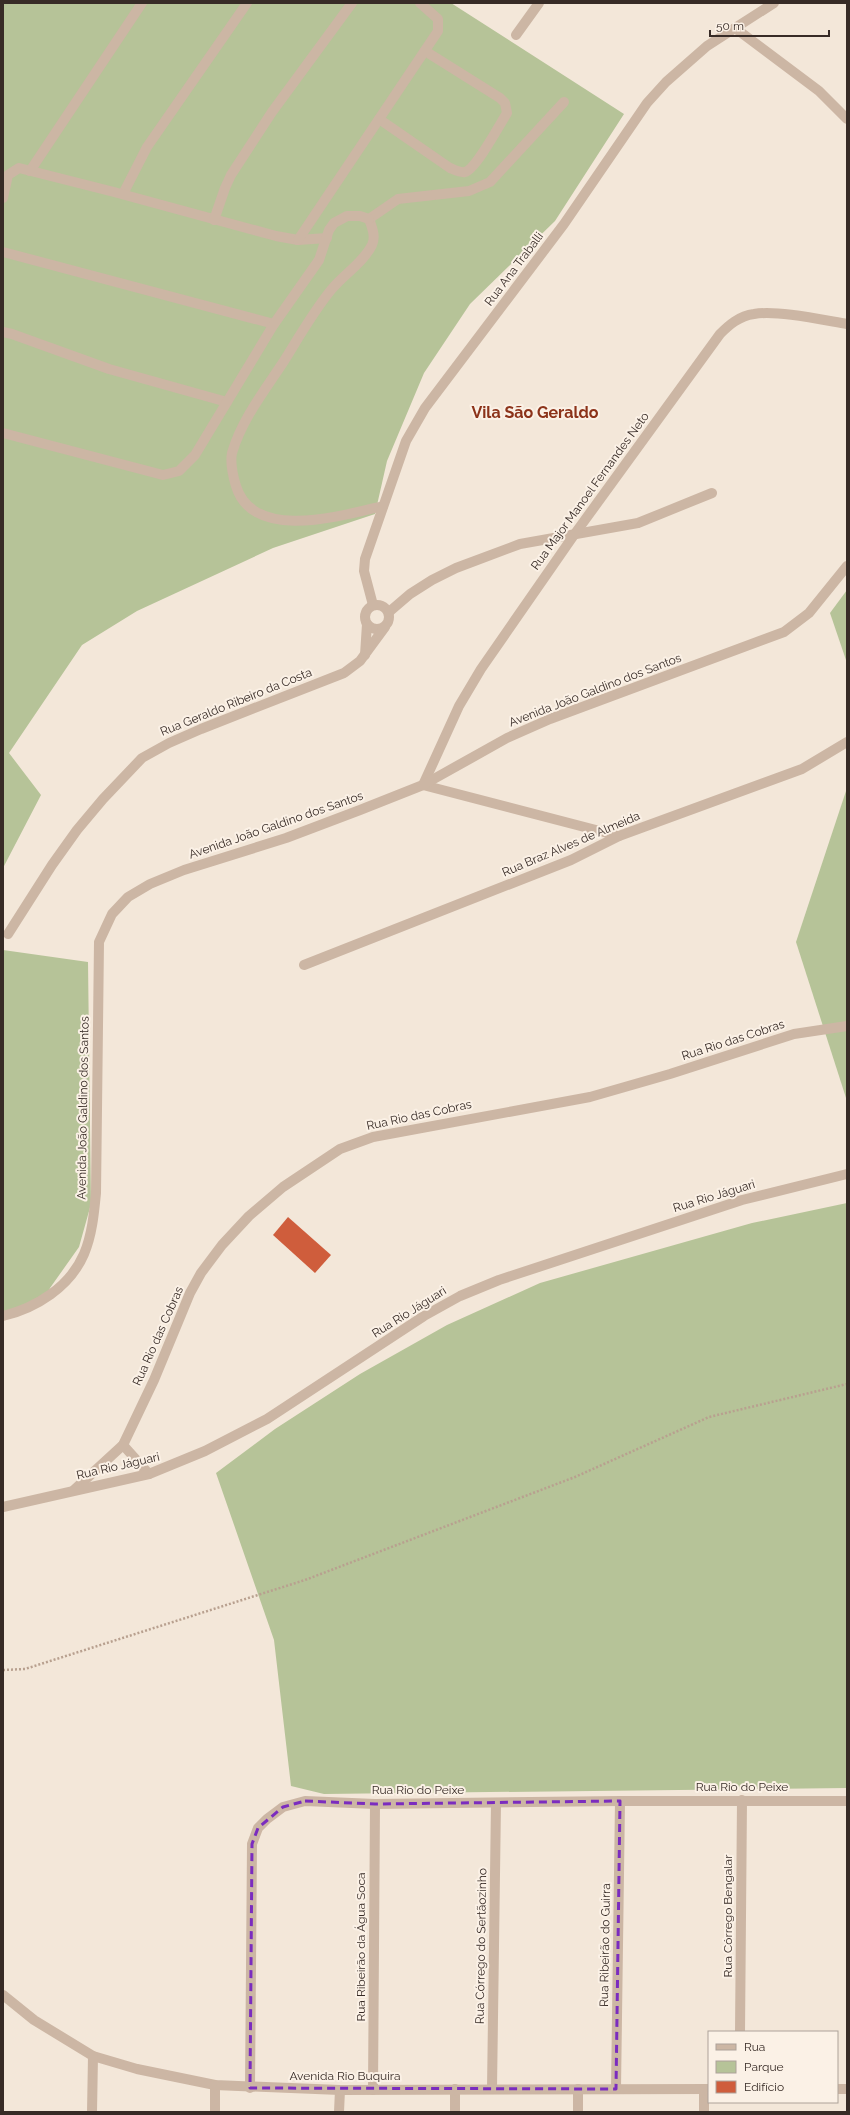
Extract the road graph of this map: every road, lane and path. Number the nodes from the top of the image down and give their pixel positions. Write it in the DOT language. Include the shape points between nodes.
graph roads {
  1 [pos="142,3"];
  2 [pos="247,3"];
  3 [pos="352,3"];
  4 [pos="420,3"];
  5 [pos="539,3"];
  6 [pos="774,3"];
  7 [pos="735,28"];
  8 [pos="516,35"];
  9 [pos="425,51"];
  10 [pos="564,102"];
  11 [pos="847,118"];
  12 [pos="380,119"];
  13 [pos="30,171"];
  14 [pos="123,194"];
  15 [pos="3,198"];
  16 [pos="369,219"];
  17 [pos="214,220"];
  18 [pos="326,238"];
  19 [pos="298,240"];
  20 [pos="3,252"];
  21 [pos="274,324"];
  22 [pos="847,324"];
  23 [pos="3,332"];
  24 [pos="227,402"];
  25 [pos="3,433"];
  26 [pos="712,493"];
  27 [pos="383,506"];
  28 [pos="574,535"];
  29 [pos="847,566"];
  30 [pos="373,605"];
  31 [pos="389,612"];
  32 [pos="367,624"];
  33 [pos="384,627"];
  34 [pos="365,655"];
  35 [pos="847,742"];
  36 [pos="423,785"];
  37 [pos="619,836"];
  38 [pos="8,934"];
  39 [pos="304,965"];
  40 [pos="847,1026"];
  41 [pos="847,1174"];
  42 [pos="3,1316"];
  43 [pos="847,1384"];
  44 [pos="123,1445"];
  45 [pos="149,1474"];
  46 [pos="74,1490"];
  47 [pos="3,1507"];
  48 [pos="3,1670"];
  49 [pos="742,1800"];
  50 [pos="620,1801"];
  51 [pos="847,1801"];
  52 [pos="496,1803"];
  53 [pos="375,1804"];
  54 [pos="3,1994"];
  55 [pos="740,2031"];
  56 [pos="93,2056"];
  57 [pos="215,2085"];
  58 [pos="250,2088"];
  59 [pos="492,2089"];
  60 [pos="578,2089"];
  61 [pos="616,2089"];
  62 [pos="706,2089"];
  63 [pos="340,2090"];
  64 [pos="373,2090"];
  65 [pos="455,2090"];
  66 [pos="92,2112"];
  67 [pos="215,2112"];
  68 [pos="339,2112"];
  69 [pos="455,2112"];
  70 [pos="578,2112"];
  71 [pos="704,2112"];
  1 -- 13 [label="street"];
  2 -- 14 [label="street" via="147,147"];
  3 -- 17 [label="street" via="272,112 224,188"];
  4 -- 9 [label="street" via="436,16 440,23 438,31"];
  5 -- 8 [label="street"];
  6 -- 7 [label="street, Rua Ana Traballi"];
  7 -- 11 [label="street" via="819,91"];
  7 -- 27 [label="street, Rua Ana Traballi" via="707,46 666,82 647,103 564,224 425,408 406,442"];
  9 -- 12 [label="street"];
  9 -- 12 [label="street" via="505,103 507,113 478,160 469,170 458,172"];
  10 -- 16 [label="street" via="490,182 469,191 398,199"];
  12 -- 19 [label="street"];
  13 -- 14 [label="street"];
  13 -- 15 [label="street" via="19,168 8,175"];
  14 -- 17 [label="street"];
  16 -- 18 [label="street" via="360,216 340,219 329,230"];
  16 -- 27 [label="street" via="373,232 372,244 314,313 246,420 232,456 232,476 238,494 246,505 267,518 314,520"];
  17 -- 19 [label="street"];
  18 -- 19 [label="street"];
  18 -- 21 [label="street" via="319,260"];
  20 -- 21 [label="street"];
  21 -- 24 [label="street"];
  22 -- 28 [label="street, Rua Major Manoel Fernandes Neto" via="768,313 753,314 730,323"];
  23 -- 24 [label="street" via="109,369"];
  24 -- 25 [label="street" via="189,462 179,471 163,475"];
  26 -- 28 [label="street" via="638,523"];
  27 -- 30 [label="street, Rua Ana Traballi" via="364,571"];
  28 -- 31 [label="street" via="520,544 456,568 410,594"];
  28 -- 36 [label="street, Rua Major Manoel Fernandes Neto" via="481,669 459,706"];
  29 -- 36 [label="street, Avenida João Galdino dos Santos" via="809,613 784,632 550,719 507,738"];
  30 -- 31 [label="street" via="380,605"];
  30 -- 32 [label="street" via="366,613"];
  31 -- 33 [label="street" via="390,620"];
  32 -- 33 [label="street" via="377,629"];
  32 -- 34 [label="street"];
  33 -- 34 [label="street, Rua Geraldo Ribeiro da Costa"];
  34 -- 38 [label="street, Rua Geraldo Ribeiro da Costa" via="355,667 344,673 200,728 168,742 142,758 77,830"];
  35 -- 37 [label="street, Rua Braz Alves de Almeida" via="802,769"];
  36 -- 37 [label="street"];
  36 -- 42 [label="street, Avenida João Galdino dos Santos" via="286,838 184,870 150,884 128,897 112,914 99,942 96,1193 92,1225 84,1254 71,1275 55,1291 37,1303"];
  37 -- 39 [label="street, Rua Braz Alves de Almeida" via="571,860"];
  40 -- 44 [label="street, Rua Rio das Cobras" via="794,1034 590,1097 373,1137 340,1149 283,1187 249,1216 205,1267 190,1293 154,1380"];
  41 -- 45 [label="street, Rua Rio Jáguari" via="742,1200 499,1280 460,1296 424,1316 267,1419 205,1452"];
  43 -- 48 [label="path" via="709,1417 575,1477 305,1580 25,1669"];
  44 -- 45 [label="street"];
  44 -- 46 [label="street, Rua Rio das Cobras"];
  45 -- 46 [label="street, Rua Rio Jáguari"];
  46 -- 47 [label="street, Rua Rio Jáguari"];
  49 -- 50 [label="street, Rua Rio do Peixe"];
  49 -- 51 [label="street, Rua Rio do Peixe"];
  49 -- 55 [label="street, Rua Córrego Bengalar"];
  50 -- 52 [label="street, Rua Rio do Peixe"];
  50 -- 61 [label="street, Rua Ribeirão do Guirra"];
  52 -- 53 [label="street, Rua Rio do Peixe"];
  52 -- 59 [label="street, Rua Córrego do Sertãozinho"];
  53 -- 58 [label="street, Rua Rio do Peixe" via="306,1800 284,1807 266,1819 255,1836 252,1844"];
  53 -- 64 [label="street, Rua Ribeirão da Água Soca"];
  54 -- 56 [label="street, Avenida Rio Buquira" via="34,2020"];
  56 -- 57 [label="street, Avenida Rio Buquira" via="137,2069"];
  56 -- 66 [label="street"];
  57 -- 58 [label="street, Avenida Rio Buquira"];
  57 -- 67 [label="street"];
  58 -- 63 [label="street, Avenida Rio Buquira"];
  59 -- 60 [label="street, Avenida Rio Buquira"];
  59 -- 65 [label="street, Avenida Rio Buquira"];
  60 -- 61 [label="street, Avenida Rio Buquira"];
  60 -- 70 [label="street"];
  61 -- 62 [label="street, Avenida Rio Buquira"];
  62 -- 71 [label="street"];
  63 -- 64 [label="street, Avenida Rio Buquira"];
  63 -- 68 [label="street"];
  64 -- 65 [label="street, Avenida Rio Buquira"];
  65 -- 69 [label="street"];
}
